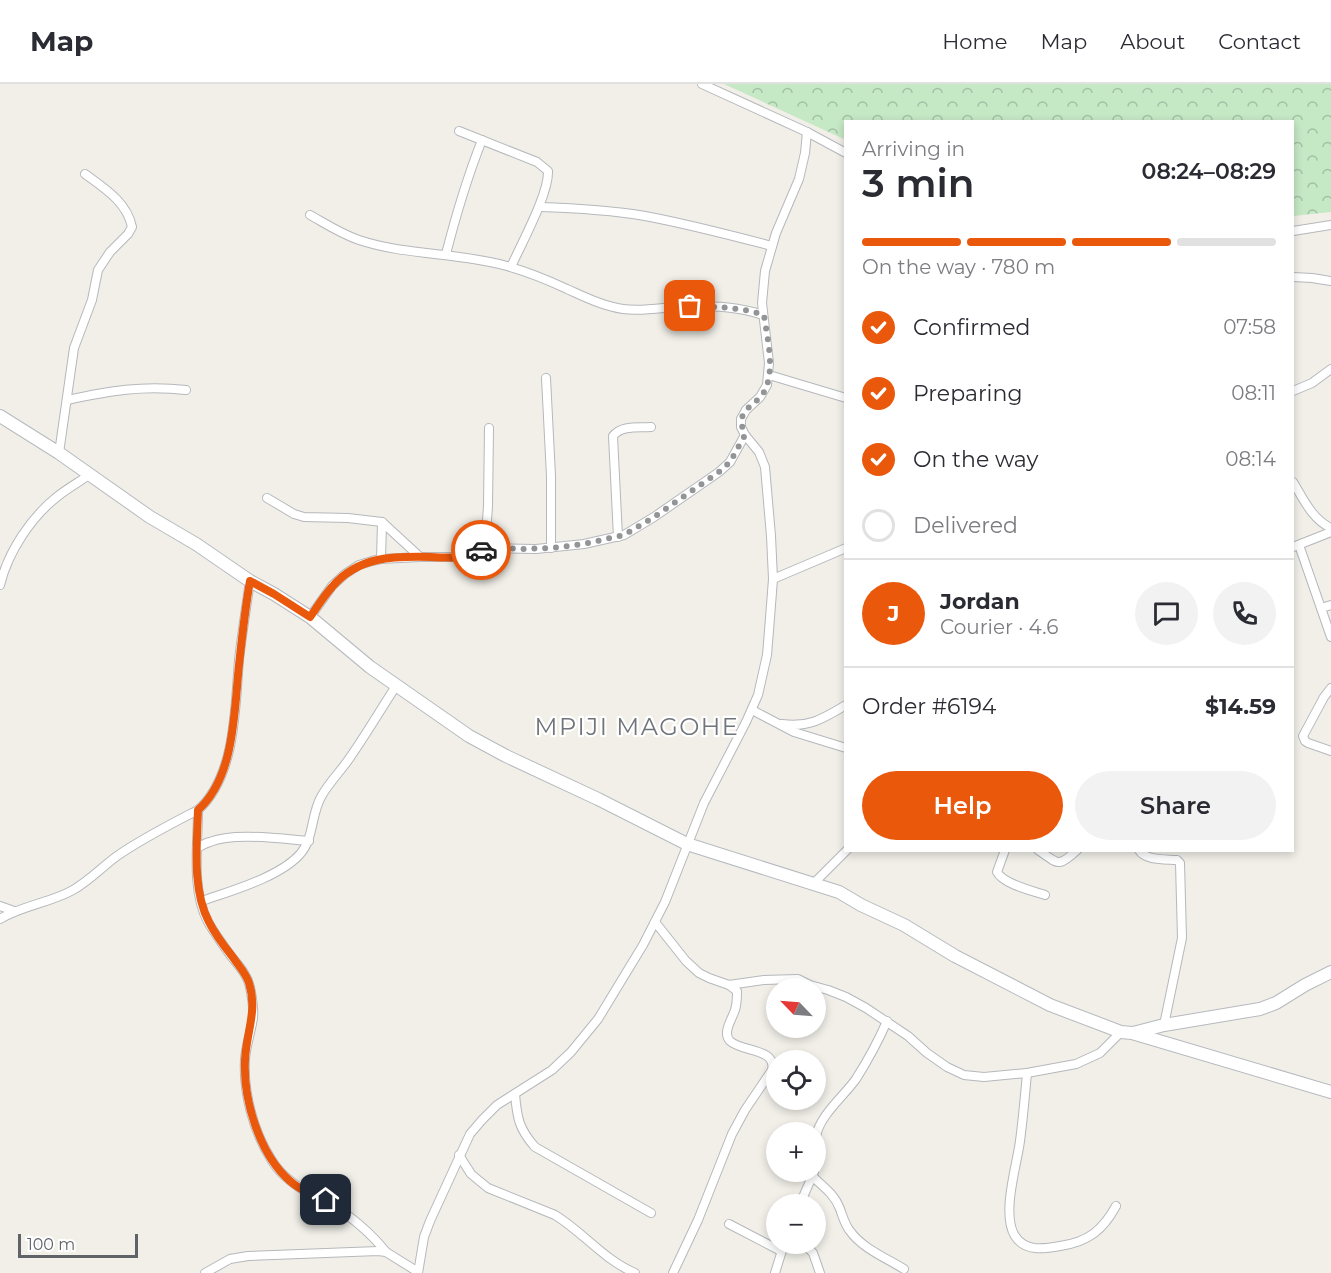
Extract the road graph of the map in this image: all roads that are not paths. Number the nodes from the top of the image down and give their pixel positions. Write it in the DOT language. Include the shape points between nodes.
graph roads {
  1 [pos="702,84"];
  2 [pos="459,131"];
  3 [pos="807,132"];
  4 [pos="482,140"];
  5 [pos="844,152"];
  6 [pos="85,174"];
  7 [pos="538,207"];
  8 [pos="310,215"];
  9 [pos="1331,225"];
  10 [pos="1294,231"];
  11 [pos="771,246"];
  12 [pos="446,254"];
  13 [pos="511,267"];
  14 [pos="1294,277"];
  15 [pos="1331,281"];
  16 [pos="764,315"];
  17 [pos="1331,369"];
  18 [pos="769,375"];
  19 [pos="546,378"];
  20 [pos="186,390"];
  21 [pos="1294,391"];
  22 [pos="844,397"];
  23 [pos="67,400"];
  24 [pos="0,416"];
  25 [pos="651,427"];
  26 [pos="489,428"];
  27 [pos="745,435"];
  28 [pos="59,453"];
  29 [pos="89,475"];
  30 [pos="1294,484"];
  31 [pos="267,498"];
  32 [pos="382,522"];
  33 [pos="1331,530"];
  34 [pos="618,537"];
  35 [pos="1296,546"];
  36 [pos="485,548"];
  37 [pos="552,548"];
  38 [pos="844,549"];
  39 [pos="420,557"];
  40 [pos="381,559"];
  41 [pos="773,579"];
  42 [pos="250,581"];
  43 [pos="0,585"];
  44 [pos="1331,605"];
  45 [pos="1322,608"];
  46 [pos="310,617"];
  47 [pos="1331,637"];
  48 [pos="396,686"];
  49 [pos="1331,688"];
  50 [pos="844,706"];
  51 [pos="752,710"];
  52 [pos="775,723"];
  53 [pos="844,747"];
  54 [pos="1331,752"];
  55 [pos="198,810"];
  56 [pos="309,841"];
  57 [pos="687,844"];
  58 [pos="197,849"];
  59 [pos="845,852"];
  60 [pos="1004,852"];
  61 [pos="1041,852"];
  62 [pos="1075,852"];
  63 [pos="1140,852"];
  64 [pos="814,884"];
  65 [pos="1046,895"];
  66 [pos="202,901"];
  67 [pos="0,906"];
  68 [pos="14,911"];
  69 [pos="0,920"];
  70 [pos="655,922"];
  71 [pos="1331,972"];
  72 [pos="729,985"];
  73 [pos="887,1021"];
  74 [pos="1164,1025"];
  75 [pos="1127,1033"];
  76 [pos="1027,1073"];
  77 [pos="1331,1092"];
  78 [pos="514,1094"];
  79 [pos="822,1122"];
  80 [pos="459,1155"];
  81 [pos="820,1182"];
  82 [pos="1002,1186"];
  83 [pos="1010,1194"];
  84 [pos="1116,1206"];
  85 [pos="651,1213"];
  86 [pos="729,1224"];
  87 [pos="766,1240"];
  88 [pos="386,1252"];
  89 [pos="780,1254"];
  90 [pos="813,1254"];
  91 [pos="904,1269"];
  92 [pos="418,1272"];
  93 [pos="205,1273"];
  94 [pos="635,1273"];
  95 [pos="673,1273"];
  96 [pos="775,1273"];
  97 [pos="820,1273"];
  1 -- 3 [label="street"];
  2 -- 4 [label="street"];
  3 -- 5 [label="street"];
  3 -- 11 [label="street" via="800,179"];
  4 -- 7 [label="street" via="530,159 548,171"];
  4 -- 12 [label="street"];
  6 -- 23 [label="street" via="115,198 128,213 132,227 98,270 92,300 74,348"];
  7 -- 11 [label="street" via="644,216"];
  7 -- 13 [label="street"];
  8 -- 12 [label="street" via="342,234 374,244"];
  9 -- 10 [label="street"];
  11 -- 16 [label="street" via="762,289"];
  12 -- 13 [label="street"];
  13 -- 16 [label="street" via="619,308 730,307"];
  14 -- 15 [label="street"];
  16 -- 18 [label="street"];
  17 -- 21 [label="street"];
  18 -- 22 [label="street"];
  18 -- 27 [label="street" via="764,393 741,419"];
  19 -- 37 [label="street"];
  20 -- 23 [label="street" via="134,388"];
  23 -- 28 [label="street"];
  24 -- 28 [label="street"];
  25 -- 34 [label="street" via="622,429 613,436"];
  26 -- 36 [label="street"];
  27 -- 34 [label="street" via="730,462 719,472"];
  27 -- 41 [label="street" via="765,467"];
  28 -- 29 [label="street"];
  29 -- 42 [label="street"];
  29 -- 43 [label="street" via="36,517 10,558"];
  30 -- 33 [label="street" via="1311,512"];
  31 -- 32 [label="street" via="304,517"];
  32 -- 39 [label="street"];
  32 -- 40 [label="street"];
  33 -- 35 [label="street"];
  34 -- 37 [label="street"];
  35 -- 45 [label="street"];
  36 -- 37 [label="street"];
  36 -- 39 [label="street" via="459,557"];
  38 -- 41 [label="street"];
  39 -- 40 [label="street"];
  40 -- 46 [label="street" via="345,574"];
  41 -- 51 [label="street" via="767,655"];
  42 -- 46 [label="street"];
  42 -- 55 [label="street" via="230,747 213,792"];
  44 -- 45 [label="street"];
  45 -- 47 [label="street"];
  46 -- 48 [label="street"];
  48 -- 56 [label="street" via="320,798"];
  48 -- 57 [label="street" via="488,747"];
  49 -- 54 [label="street" via="1303,737"];
  50 -- 52 [label="street" via="809,724"];
  51 -- 52 [label="street"];
  51 -- 57 [label="street"];
  52 -- 53 [label="street"];
  55 -- 58 [label="street"];
  55 -- 68 [label="street" via="116,857 70,892"];
  56 -- 58 [label="street" via="234,838 210,842"];
  56 -- 66 [label="street" via="301,854 285,866"];
  57 -- 64 [label="street"];
  57 -- 70 [label="street"];
  58 -- 66 [label="street"];
  59 -- 64 [label="street"];
  60 -- 65 [label="street" via="999,876"];
  61 -- 62 [label="street" via="1056,862"];
  63 -- 74 [label="street" via="1147,857 1180,862 1182,938"];
  64 -- 75 [label="street" via="839,892 904,925 1050,1005"];
  66 -- 88 [label="street" via="208,921 250,984 253,1018 245,1074 260,1139 288,1180 326,1200 362,1227"];
  67 -- 68 [label="street"];
  68 -- 69 [label="street"];
  70 -- 72 [label="street" via="686,962 699,973"];
  70 -- 78 [label="street" via="585,1036 552,1070"];
  71 -- 74 [label="street" via="1260,1009"];
  72 -- 73 [label="street" via="798,979 846,997"];
  72 -- 95 [label="street" via="737,996 728,1039 769,1058 773,1065 732,1134"];
  73 -- 76 [label="street" via="938,1061 964,1075"];
  73 -- 79 [label="street" via="864,1066"];
  74 -- 75 [label="street"];
  75 -- 76 [label="street" via="1100,1053 1076,1064"];
  75 -- 77 [label="street"];
  76 -- 83 [label="street"];
  78 -- 80 [label="street" via="482,1120"];
  78 -- 85 [label="street" via="518,1122 536,1147"];
  80 -- 92 [label="street" via="424,1237"];
  80 -- 94 [label="street" via="471,1174 488,1188 555,1215 616,1264"];
  81 -- 91 [label="street" via="856,1239"];
  82 -- 83 [label="street"];
  83 -- 84 [label="street" via="1014,1235 1029,1247 1045,1249 1080,1243 1109,1221"];
  86 -- 87 [label="street"];
  88 -- 92 [label="street"];
  88 -- 93 [label="street" via="248,1256 230,1259"];
  89 -- 96 [label="street"];
  90 -- 97 [label="street"];
}
